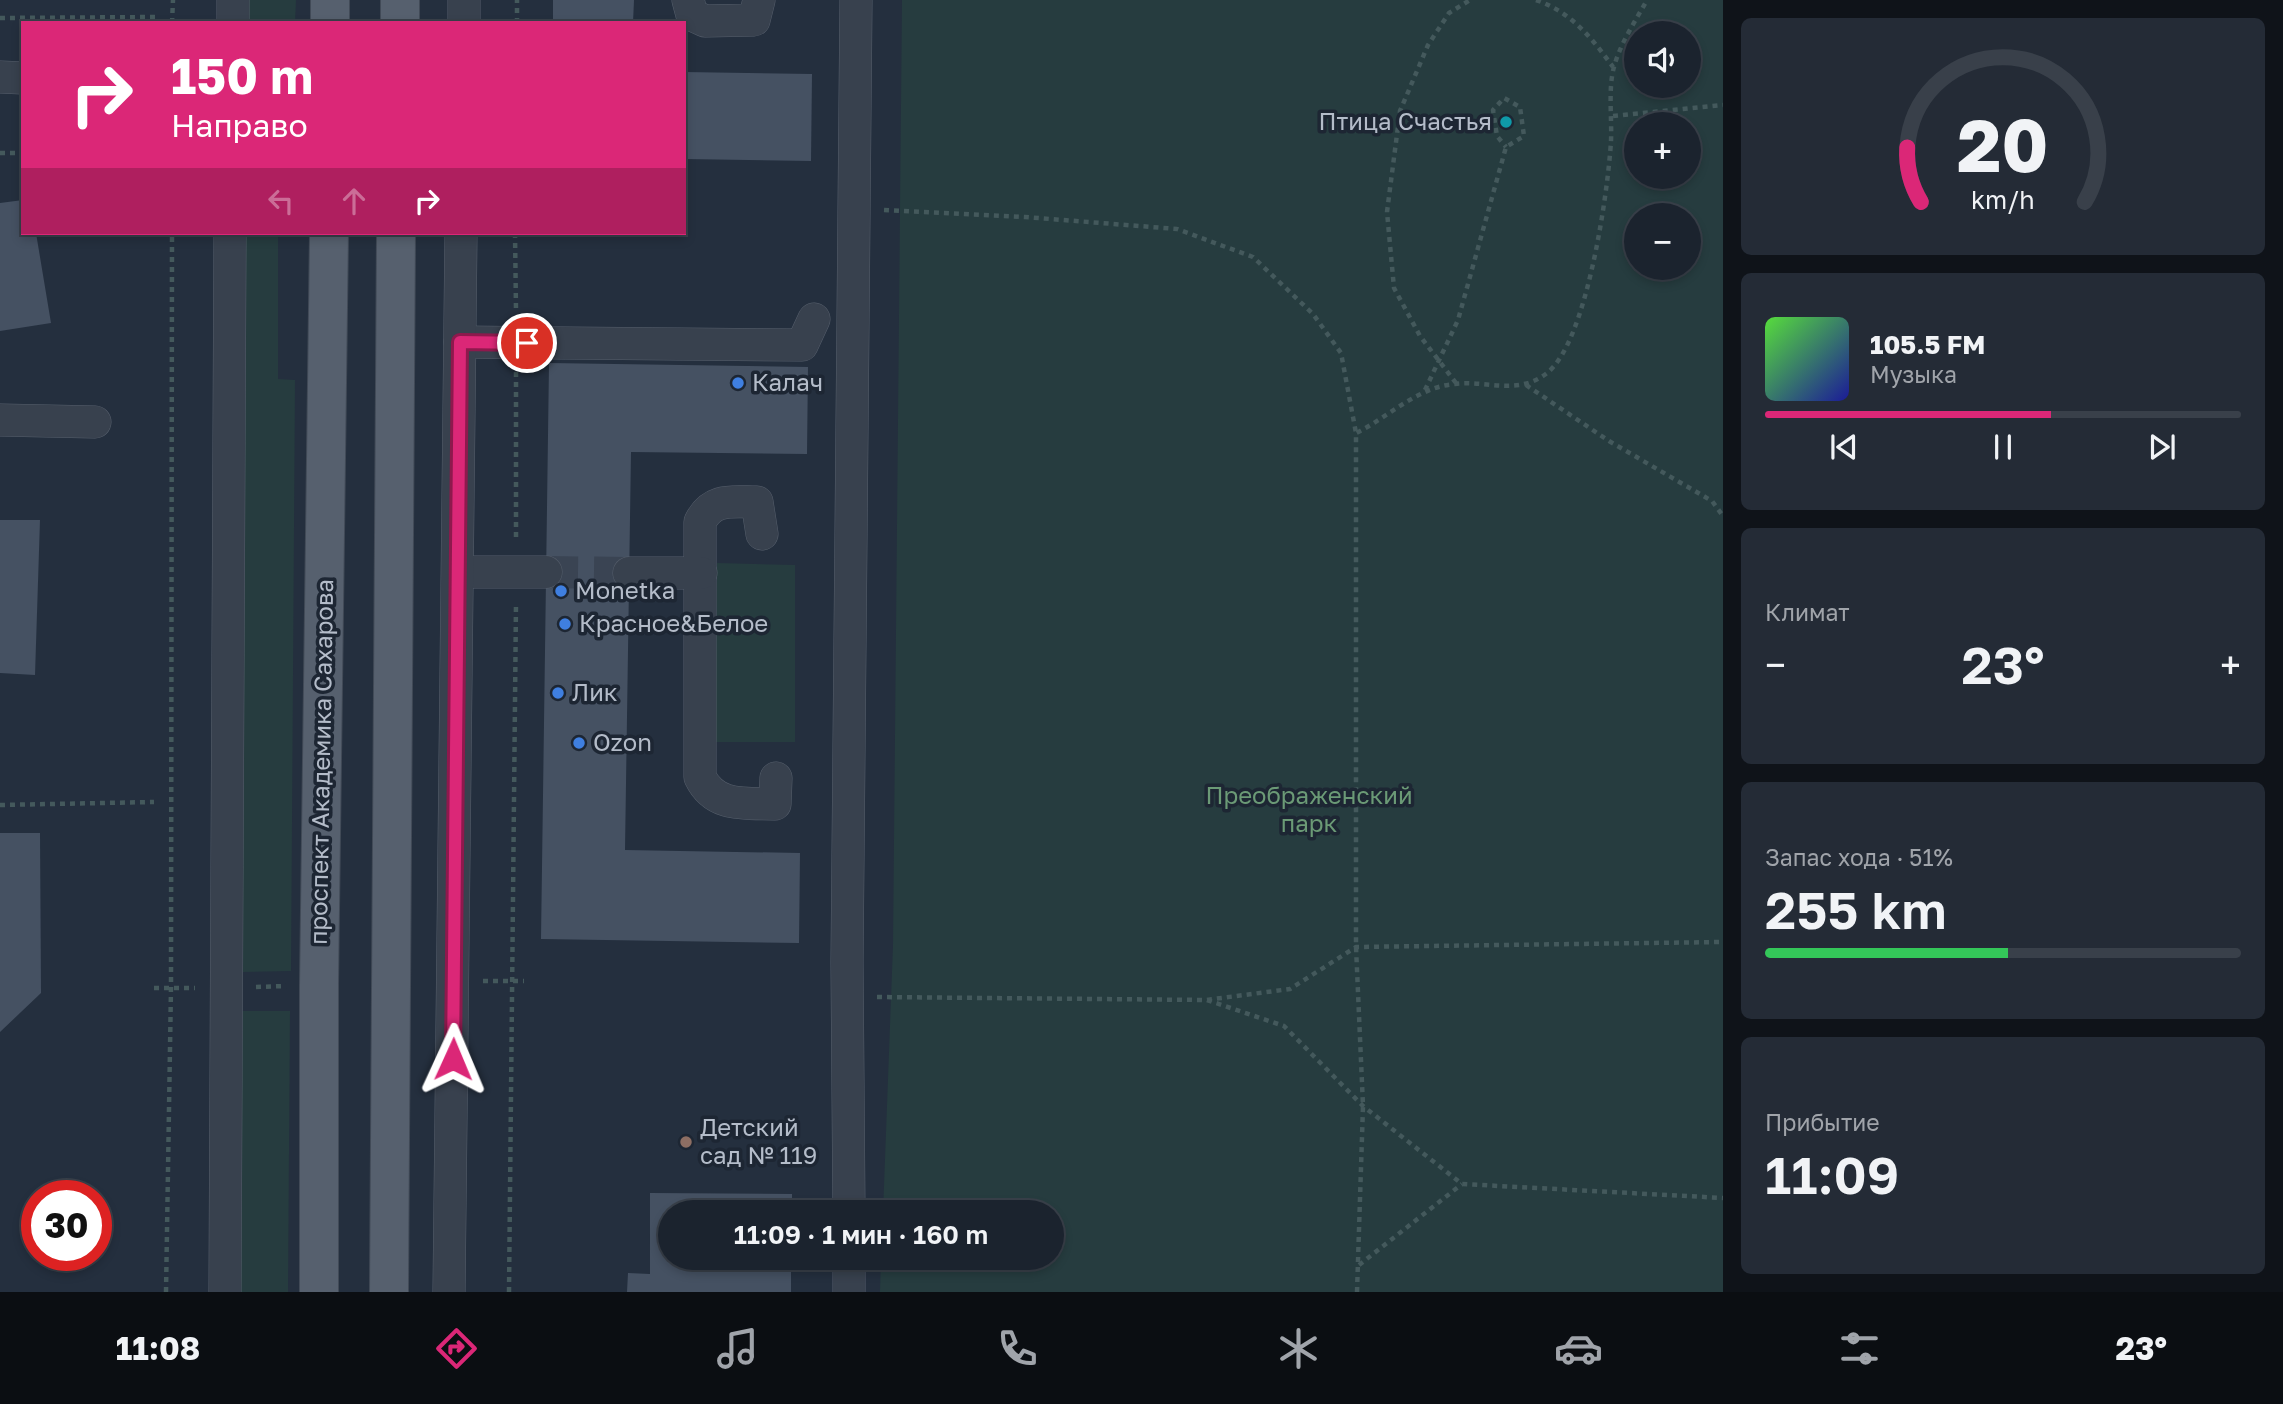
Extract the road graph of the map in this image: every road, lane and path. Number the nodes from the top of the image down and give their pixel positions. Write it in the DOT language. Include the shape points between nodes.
graph roads {
  1 [pos="173,0"];
  2 [pos="233,0"];
  3 [pos="330,0"];
  4 [pos="400,0"];
  5 [pos="464,0"];
  6 [pos="517,0"];
  7 [pos="688,0"];
  8 [pos="759,0"];
  9 [pos="856,0"];
  10 [pos="1470,0"];
  11 [pos="1536,0"];
  12 [pos="1647,0"];
  13 [pos="157,17"];
  14 [pos="0,18"];
  15 [pos="172,21"];
  16 [pos="233,21"];
  17 [pos="330,21"];
  18 [pos="400,21"];
  19 [pos="464,21"];
  20 [pos="517,21"];
  21 [pos="1614,67"];
  22 [pos="0,77"];
  23 [pos="21,78"];
  24 [pos="1723,105"];
  25 [pos="1613,116"];
  26 [pos="1506,146"];
  27 [pos="0,153"];
  28 [pos="21,153"];
  29 [pos="853,209"];
  30 [pos="172,235"];
  31 [pos="230,235"];
  32 [pos="329,235"];
  33 [pos="396,235"];
  34 [pos="461,235"];
  35 [pos="515,235"];
  36 [pos="814,319"];
  37 [pos="460,342"];
  38 [pos="516,343"];
  39 [pos="1438,358"];
  40 [pos="1456,383"];
  41 [pos="1526,385"];
  42 [pos="1425,390"];
  43 [pos="0,420"];
  44 [pos="95,422"];
  45 [pos="1356,433"];
  46 [pos="1723,516"];
  47 [pos="762,534"];
  48 [pos="458,572"];
  49 [pos="531,572"];
  50 [pos="629,573"];
  51 [pos="701,573"];
  52 [pos="776,778"];
  53 [pos="154,802"];
  54 [pos="0,805"];
  55 [pos="1723,942"];
  56 [pos="1356,947"];
  57 [pos="848,997"];
  58 [pos="1206,1000"];
  59 [pos="1363,1106"];
  60 [pos="1462,1184"];
  61 [pos="1723,1198"];
  62 [pos="849,1200"];
  63 [pos="1359,1265"];
  64 [pos="849,1270"];
  65 [pos="166,1292"];
  66 [pos="225,1292"];
  67 [pos="319,1292"];
  68 [pos="389,1292"];
  69 [pos="449,1292"];
  70 [pos="509,1292"];
  71 [pos="849,1292"];
  72 [pos="1357,1292"];
  1 -- 15 [label="path"];
  2 -- 16 [label="street"];
  3 -- 17 [label="main road"];
  4 -- 18 [label="main road"];
  5 -- 19 [label="street"];
  6 -- 20 [label="path"];
  7 -- 8 [label="street" via="692,15 705,20 754,20"];
  9 -- 29 [label="street"];
  10 -- 39 [label="path" via="1449,13 1428,45 1400,111 1387,212 1394,288 1420,336"];
  11 -- 21 [label="path" via="1555,6 1587,32"];
  12 -- 21 [label="path"];
  13 -- 14 [label="path"];
  21 -- 25 [label="path"];
  22 -- 23 [label="street"];
  24 -- 25 [label="path"];
  25 -- 41 [label="path" via="1609,173 1595,250 1572,337 1549,372"];
  26 -- 26 [label="path" via="1497,136 1493,110 1504,98 1520,107 1524,136"];
  26 -- 39 [label="path" via="1458,320"];
  27 -- 28 [label="path"];
  29 -- 45 [label="path" via="1025,216 1177,229 1253,257 1313,314 1341,353"];
  29 -- 57 [label="street"];
  30 -- 65 [label="path"];
  31 -- 66 [label="street"];
  32 -- 67 [label="main road, проспект Академика Сахарова"];
  33 -- 68 [label="main road"];
  34 -- 37 [label="street"];
  35 -- 38 [label="path"];
  36 -- 38 [label="street" via="803,345 692,355"];
  37 -- 38 [label="street"];
  37 -- 48 [label="street"];
  38 -- 49 [label="path"];
  39 -- 40 [label="path"];
  39 -- 42 [label="path"];
  40 -- 41 [label="path"];
  40 -- 42 [label="path"];
  41 -- 46 [label="path" via="1609,441 1712,501"];
  42 -- 45 [label="path"];
  43 -- 44 [label="street"];
  45 -- 56 [label="path"];
  47 -- 51 [label="street" via="757,502 720,501 713,505 700,522"];
  48 -- 49 [label="street"];
  48 -- 69 [label="street"];
  49 -- 70 [label="path"];
  50 -- 51 [label="street"];
  51 -- 52 [label="street" via="700,777 707,791 727,803 775,804"];
  53 -- 54 [label="path"];
  55 -- 56 [label="path"];
  56 -- 58 [label="path" via="1290,989"];
  56 -- 59 [label="path"];
  57 -- 58 [label="path"];
  57 -- 62 [label="street"];
  58 -- 59 [label="path" via="1284,1026"];
  59 -- 60 [label="path"];
  59 -- 63 [label="path"];
  60 -- 61 [label="path"];
  60 -- 63 [label="path"];
  63 -- 72 [label="path"];
  64 -- 71 [label="street"];
}
